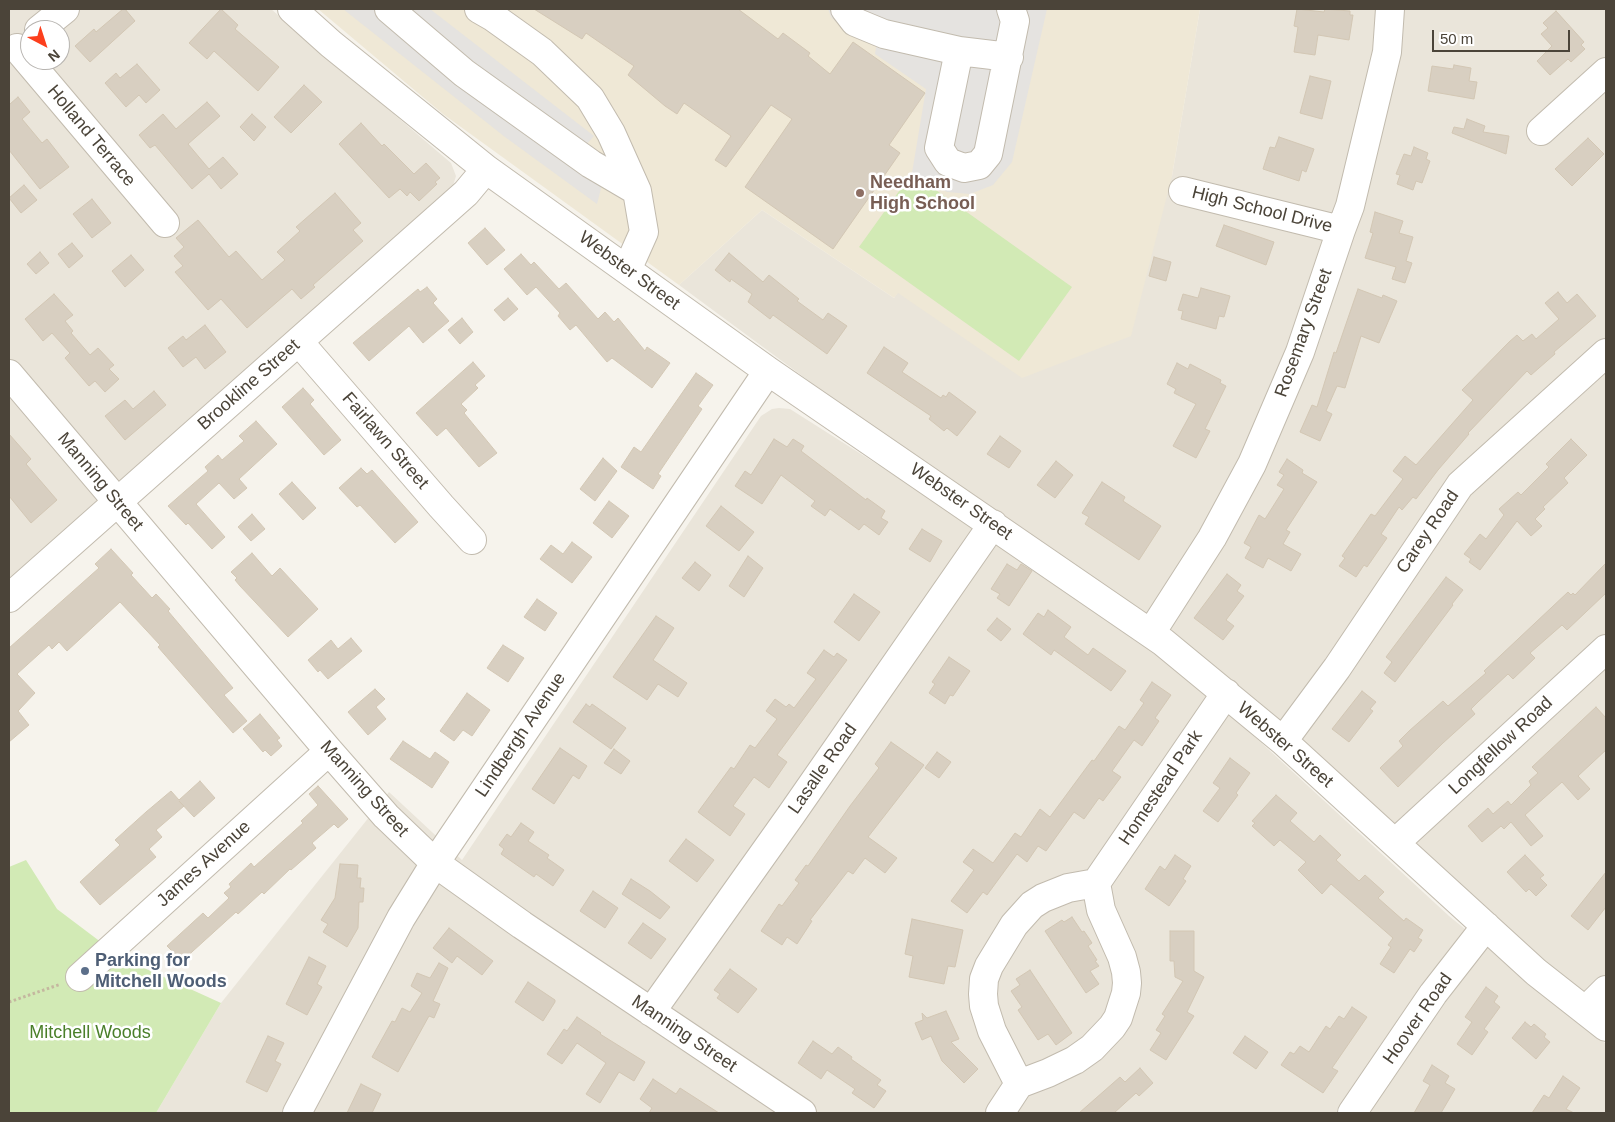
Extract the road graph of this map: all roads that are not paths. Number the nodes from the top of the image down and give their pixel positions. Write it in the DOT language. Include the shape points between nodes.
graph roads {
  1 [pos="66,9"];
  2 [pos="292,9"];
  3 [pos="389,9"];
  4 [pos="479,9"];
  5 [pos="845,9"];
  6 [pos="1011,9"];
  7 [pos="1390,9"];
  8 [pos="52,20"];
  9 [pos="19,47"];
  10 [pos="959,51"];
  11 [pos="1009,57"];
  12 [pos="1606,72"];
  13 [pos="1541,131"];
  14 [pos="486,169"];
  15 [pos="637,191"];
  16 [pos="1183,191"];
  17 [pos="165,223"];
  18 [pos="1340,230"];
  19 [pos="627,270"];
  20 [pos="300,342"];
  21 [pos="1606,353"];
  22 [pos="768,371"];
  23 [pos="9,374"];
  24 [pos="117,501"];
  25 [pos="993,524"];
  26 [pos="472,540"];
  27 [pos="9,598"];
  28 [pos="1151,633"];
  29 [pos="1606,649"];
  30 [pos="1226,693"];
  31 [pos="1283,741"];
  32 [pos="329,752"];
  33 [pos="1395,842"];
  34 [pos="434,863"];
  35 [pos="1096,883"];
  36 [pos="1486,926"];
  37 [pos="80,977"];
  38 [pos="1606,990"];
  39 [pos="652,1012"];
  40 [pos="1596,1018"];
  41 [pos="1019,1084"];
  42 [pos="297,1113"];
  43 [pos="802,1113"];
  44 [pos="1000,1113"];
  45 [pos="1352,1113"];
  1 -- 8 [label="street"];
  2 -- 14 [label="street, Webster Street"];
  3 -- 15 [label="street" via="464,73 591,164"];
  4 -- 15 [label="street" via="542,52 590,98 611,134"];
  5 -- 10 [label="street" via="855,22 884,34"];
  6 -- 11 [label="street" via="1015,22"];
  7 -- 18 [label="street, Rosemary Street" via="1387,52 1350,206"];
  9 -- 17 [label="street, Holland Terrace"];
  10 -- 11 [label="street"];
  10 -- 11 [label="street" via="939,148 948,162 964,168 979,164 988,154"];
  12 -- 13 [label="street"];
  14 -- 19 [label="street, Webster Street"];
  14 -- 20 [label="street, Brookline Street" via="466,193"];
  15 -- 19 [label="street" via="644,232"];
  16 -- 18 [label="street, High School Drive"];
  18 -- 28 [label="street, Rosemary Street" via="1300,352 1252,464 1212,538"];
  19 -- 22 [label="street, Webster Street"];
  20 -- 24 [label="street, Brookline Street"];
  20 -- 26 [label="street, Fairlawn Street"];
  21 -- 31 [label="street, Carey Road" via="1460,485 1337,668"];
  22 -- 25 [label="street, Webster Street"];
  22 -- 34 [label="street, Lindbergh Avenue"];
  23 -- 24 [label="street, Manning Street"];
  24 -- 27 [label="street, Brookline Street"];
  24 -- 32 [label="street, Manning Street"];
  25 -- 28 [label="street, Webster Street"];
  25 -- 39 [label="street, Lasalle Road"];
  28 -- 30 [label="street, Webster Street"];
  29 -- 33 [label="street, Longfellow Road"];
  30 -- 31 [label="street, Webster Street"];
  30 -- 35 [label="street, Homestead Park"];
  31 -- 33 [label="street, Webster Street"];
  32 -- 34 [label="street, Manning Street" via="386,816"];
  32 -- 37 [label="street, James Avenue"];
  33 -- 36 [label="street, Webster Street"];
  34 -- 39 [label="street, Manning Street"];
  34 -- 42 [label="street, Lindbergh Avenue"];
  35 -- 41 [label="street" via="1101,910 1126,972 1123,1005 1112,1027 1092,1048 1075,1060"];
  35 -- 41 [label="street" via="1068,888 1032,906 1014,925 989,966 984,1006 992,1031"];
  36 -- 40 [label="street, Webster Street" via="1536,972"];
  36 -- 45 [label="street, Hoover Road" via="1434,994"];
  38 -- 40 [label="street"];
  39 -- 43 [label="street, Manning Street"];
  41 -- 44 [label="street"];
}
